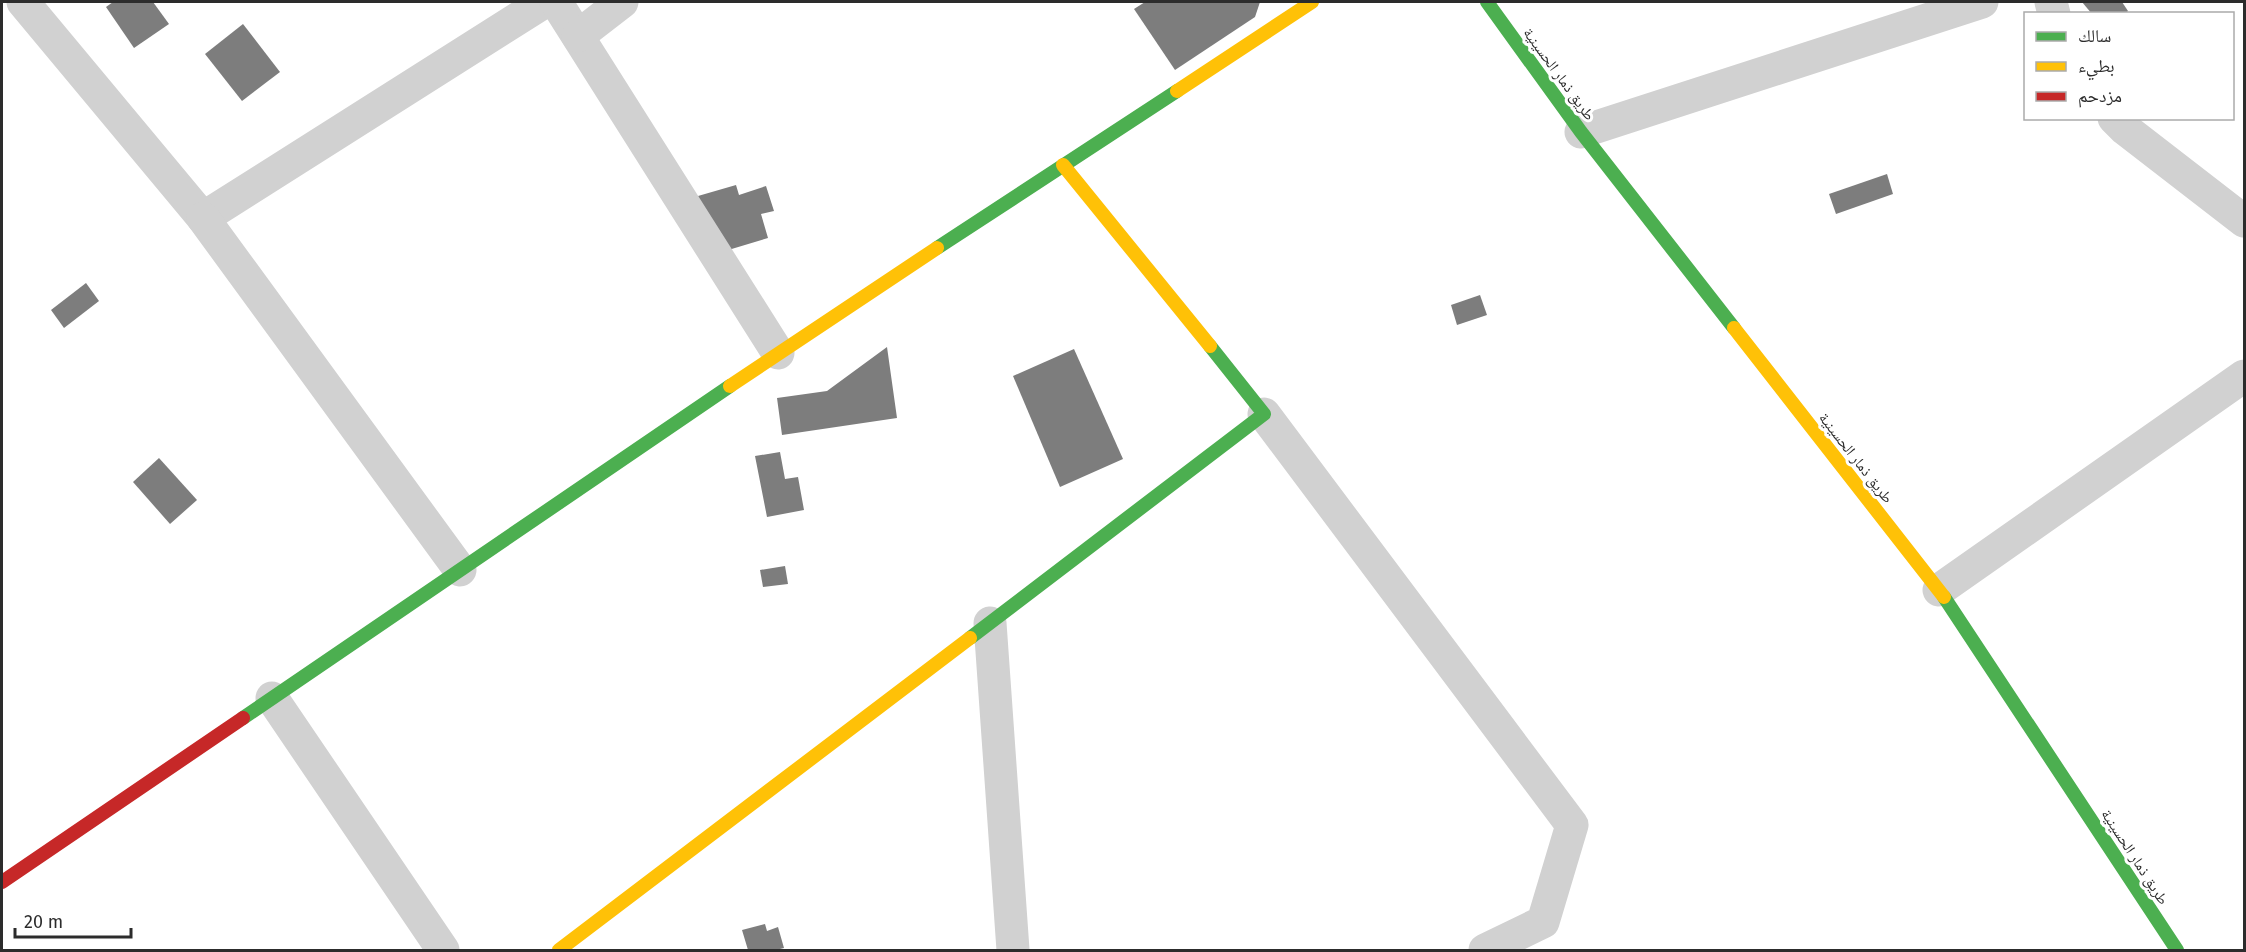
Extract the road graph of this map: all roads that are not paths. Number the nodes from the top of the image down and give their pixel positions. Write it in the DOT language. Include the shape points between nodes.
graph roads {
  1 [pos="544,2"];
  2 [pos="556,2"];
  3 [pos="622,2"];
  4 [pos="1312,2"];
  5 [pos="1487,2"];
  6 [pos="1982,2"];
  7 [pos="27,3"];
  8 [pos="578,36"];
  9 [pos="2116,120"];
  10 [pos="1581,132"];
  11 [pos="1063,165"];
  12 [pos="203,218"];
  13 [pos="2244,221"];
  14 [pos="778,353"];
  15 [pos="2244,376"];
  16 [pos="1264,414"];
  17 [pos="460,570"];
  18 [pos="1939,590"];
  19 [pos="990,622"];
  20 [pos="272,698"];
  21 [pos="2,882"];
  22 [pos="443,951"];
  23 [pos="559,951"];
  24 [pos="1013,951"];
  25 [pos="1485,951"];
  26 [pos="2177,951"];
  1 -- 12 [label="street"];
  2 -- 8 [label="street"];
  3 -- 8 [label="street"];
  4 -- 11 [label="street"];
  5 -- 10 [label="street, طريق ذمار الحسينية"];
  6 -- 10 [label="street"];
  7 -- 12 [label="street"];
  8 -- 14 [label="street"];
  9 -- 13 [label="street"];
  10 -- 18 [label="street, طريق ذمار الحسينية"];
  11 -- 14 [label="street"];
  11 -- 16 [label="street"];
  12 -- 17 [label="street"];
  14 -- 17 [label="street"];
  15 -- 18 [label="street"];
  16 -- 19 [label="street"];
  16 -- 25 [label="street" via="1572,825 1543,922"];
  17 -- 20 [label="street"];
  18 -- 26 [label="street, طريق ذمار الحسينية"];
  19 -- 23 [label="street"];
  19 -- 24 [label="street"];
  20 -- 21 [label="street"];
  20 -- 22 [label="street"];
}
